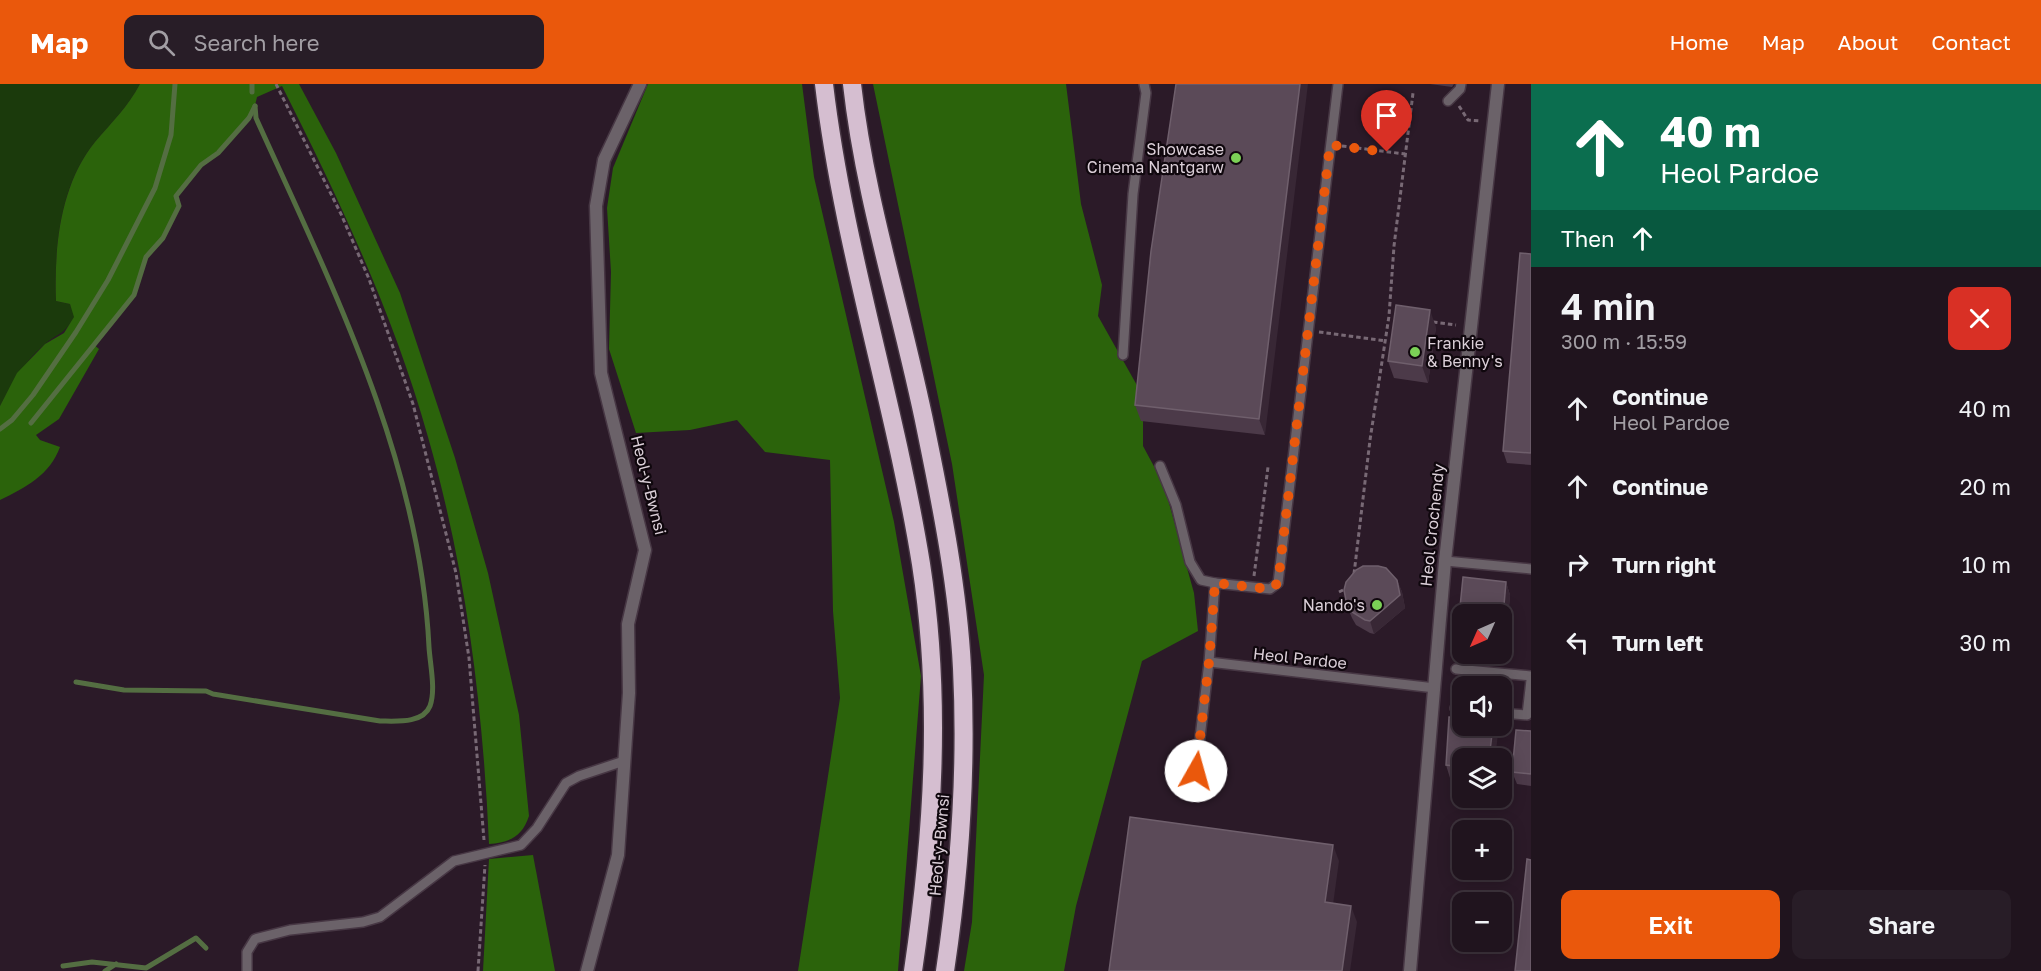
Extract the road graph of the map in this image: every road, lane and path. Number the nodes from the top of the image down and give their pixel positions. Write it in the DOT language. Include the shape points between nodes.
graph roads {
  1 [pos="276,84"];
  2 [pos="640,84"];
  3 [pos="824,84"];
  4 [pos="852,84"];
  5 [pos="1144,84"];
  6 [pos="1338,84"];
  7 [pos="1461,84"];
  8 [pos="1498,84"];
  9 [pos="1413,93"];
  10 [pos="1451,99"];
  11 [pos="1495,123"];
  12 [pos="1330,145"];
  13 [pos="1405,154"];
  14 [pos="1424,321"];
  15 [pos="1470,327"];
  16 [pos="1308,331"];
  17 [pos="1386,341"];
  18 [pos="1123,355"];
  19 [pos="1161,466"];
  20 [pos="1268,467"];
  21 [pos="1445,561"];
  22 [pos="1531,569"];
  23 [pos="1354,576"];
  24 [pos="1215,583"];
  25 [pos="1353,586"];
  26 [pos="1253,587"];
  27 [pos="1339,592"];
  28 [pos="1209,662"];
  29 [pos="1456,669"];
  30 [pos="1531,676"];
  31 [pos="1531,686"];
  32 [pos="1435,688"];
  33 [pos="1512,714"];
  34 [pos="624,762"];
  35 [pos="1196,771"];
  36 [pos="485,853"];
  37 [pos="247,971"];
  38 [pos="478,971"];
  39 [pos="586,971"];
  40 [pos="913,971"];
  41 [pos="945,971"];
  42 [pos="1410,971"];
  1 -- 36 [label="path" via="341,214 414,404 456,573 468,648"];
  2 -- 34 [label="street, Heol-y-Bwnsi" via="604,160 596,206 601,373 645,550 628,624"];
  3 -- 40 [label="highway, Heol-y-Bwnsi" via="844,203 895,425 921,566 933,674 933,812"];
  4 -- 41 [label="highway, Heol-y-Bwnsi" via="872,197 926,430 949,555 962,667 963,793"];
  5 -- 18 [label="lane"];
  6 -- 12 [label="lane"];
  7 -- 10 [label="lane"];
  8 -- 11 [label="street, Heol Crochendy"];
  9 -- 13 [label="path"];
  10 -- 11 [label="path" via="1468,120"];
  11 -- 15 [label="street, Heol Crochendy"];
  12 -- 13 [label="path"];
  12 -- 16 [label="lane"];
  13 -- 17 [label="path"];
  14 -- 15 [label="path"];
  15 -- 21 [label="street, Heol Crochendy"];
  16 -- 17 [label="path"];
  16 -- 26 [label="lane" via="1278,583 1270,589"];
  17 -- 23 [label="path"];
  19 -- 24 [label="lane" via="1176,505 1190,562 1201,580"];
  20 -- 26 [label="path"];
  21 -- 22 [label="lane"];
  21 -- 32 [label="street, Heol Crochendy"];
  24 -- 26 [label="lane"];
  24 -- 28 [label="lane"];
  25 -- 27 [label="path"];
  28 -- 32 [label="lane, Heol Pardoe"];
  28 -- 35 [label="lane"];
  29 -- 30 [label="lane"];
  31 -- 33 [label="lane" via="1527,715"];
  32 -- 42 [label="street, Heol Crochendy"];
  34 -- 36 [label="lane" via="566,783 521,845"];
  34 -- 39 [label="street, Heol-y-Bwnsi" via="618,855"];
  36 -- 37 [label="lane" via="454,861 380,917 255,939 247,952"];
  36 -- 38 [label="path"];
}
